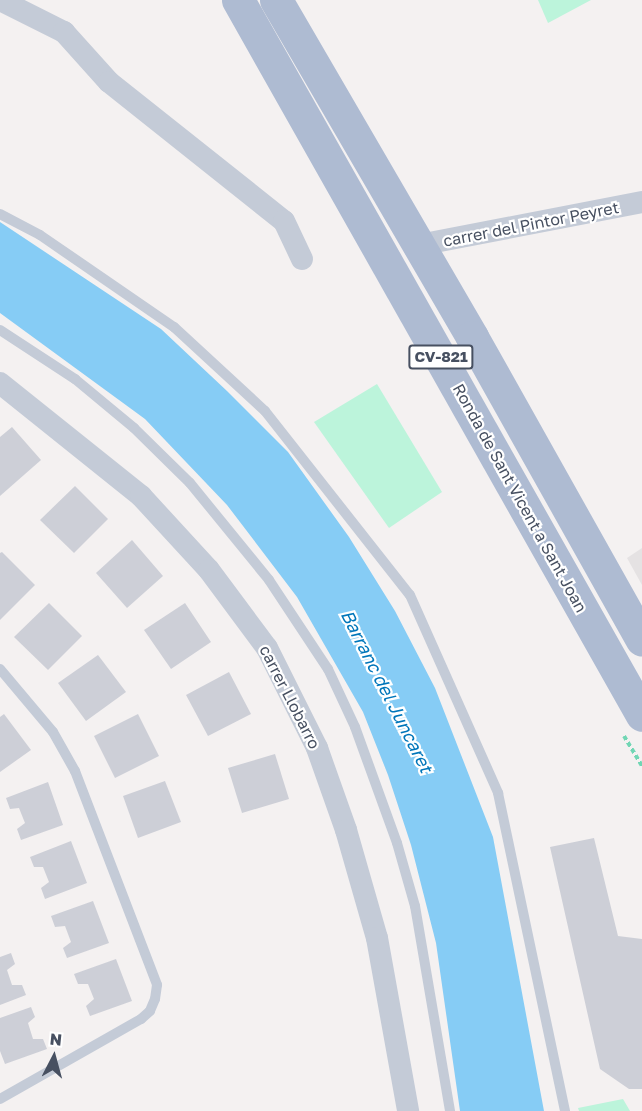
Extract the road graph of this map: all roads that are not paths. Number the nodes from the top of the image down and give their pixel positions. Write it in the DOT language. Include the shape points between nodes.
graph roads {
  1 [pos="0,0"];
  2 [pos="238,0"];
  3 [pos="276,0"];
  4 [pos="642,202"];
  5 [pos="0,214"];
  6 [pos="419,245"];
  7 [pos="302,259"];
  8 [pos="0,330"];
  9 [pos="1,387"];
  10 [pos="642,640"];
  11 [pos="0,669"];
  12 [pos="642,715"];
  13 [pos="0,1099"];
  14 [pos="408,1111"];
  15 [pos="450,1111"];
  16 [pos="565,1111"];
  1 -- 7 [label="street" via="64,32 109,82 284,221"];
  2 -- 12 [label="main road, Ronda de Sant Vicent a Sant Joan / CV-821"];
  3 -- 6 [label="main road, CV-821"];
  4 -- 6 [label="street, carrer del Pintor Peyret"];
  5 -- 16 [label="lane" via="40,235 174,327 265,411 410,595 498,793"];
  6 -- 10 [label="main road, CV-821"];
  8 -- 15 [label="lane" via="75,379 134,428 190,483 269,580 328,669 356,727 398,843 415,906"];
  9 -- 14 [label="street, carrer Llobarro" via="141,496 202,562 267,648 317,748 346,830 376,938"];
  11 -- 13 [label="lane" via="52,732 75,771 157,985 150,1011 141,1019"];
}
